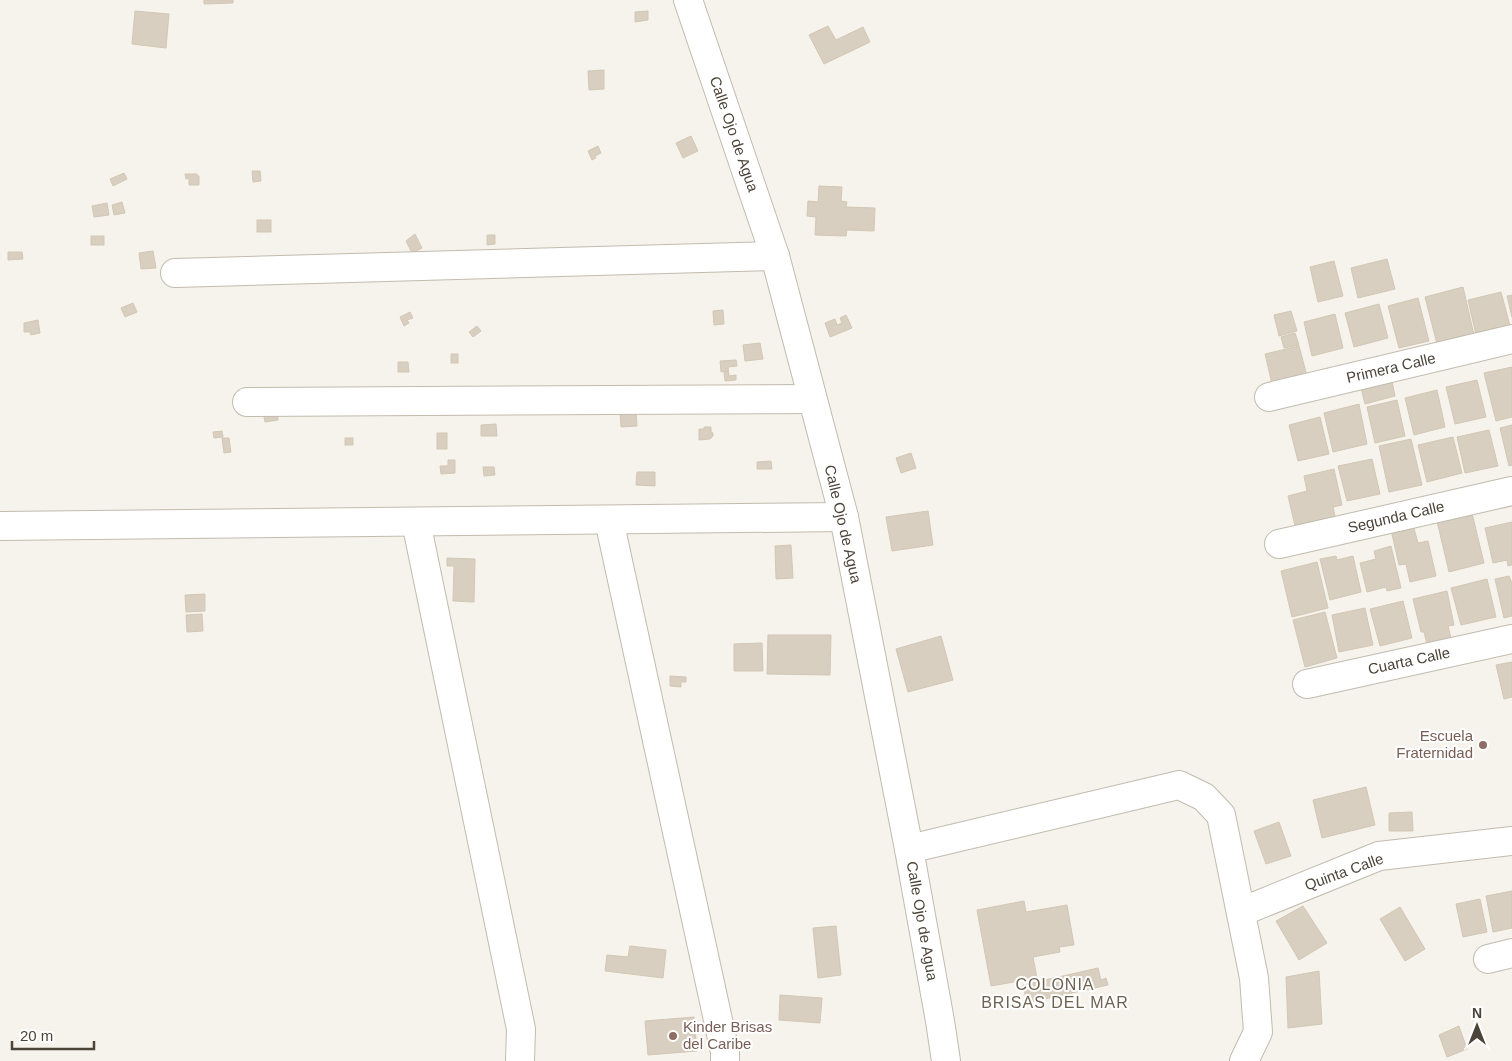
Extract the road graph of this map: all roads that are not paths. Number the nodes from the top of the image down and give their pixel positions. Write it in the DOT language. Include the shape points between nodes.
graph roads {
  1 [pos="688,0"];
  2 [pos="775,256"];
  3 [pos="175,273"];
  4 [pos="1512,339"];
  5 [pos="1269,397"];
  6 [pos="812,399"];
  7 [pos="247,402"];
  8 [pos="1512,491"];
  9 [pos="844,518"];
  10 [pos="609,520"];
  11 [pos="416,522"];
  12 [pos="0,526"];
  13 [pos="1279,544"];
  14 [pos="1512,639"];
  15 [pos="1306,684"];
  16 [pos="1512,841"];
  17 [pos="909,848"];
  18 [pos="1241,912"];
  19 [pos="520,1061"];
  20 [pos="725,1061"];
  21 [pos="946,1061"];
  22 [pos="1242,1061"];
  1 -- 2 [label="street, Calle Ojo de Agua"];
  2 -- 3 [label="street"];
  2 -- 6 [label="street, Calle Ojo de Agua"];
  4 -- 5 [label="street, Primera Calle"];
  6 -- 7 [label="street"];
  6 -- 9 [label="street, Calle Ojo de Agua"];
  8 -- 13 [label="street, Segunda Calle"];
  9 -- 10 [label="street"];
  9 -- 17 [label="street, Calle Ojo de Agua"];
  10 -- 11 [label="street"];
  10 -- 20 [label="street"];
  11 -- 12 [label="street"];
  11 -- 19 [label="street" via="521,1029"];
  14 -- 15 [label="street, Cuarta Calle"];
  16 -- 18 [label="street, Quinta Calle" via="1380,856"];
  17 -- 18 [label="street" via="1179,785 1204,797 1221,816"];
  17 -- 21 [label="street, Calle Ojo de Agua"];
  18 -- 22 [label="street" via="1254,978 1258,1032"];
}
